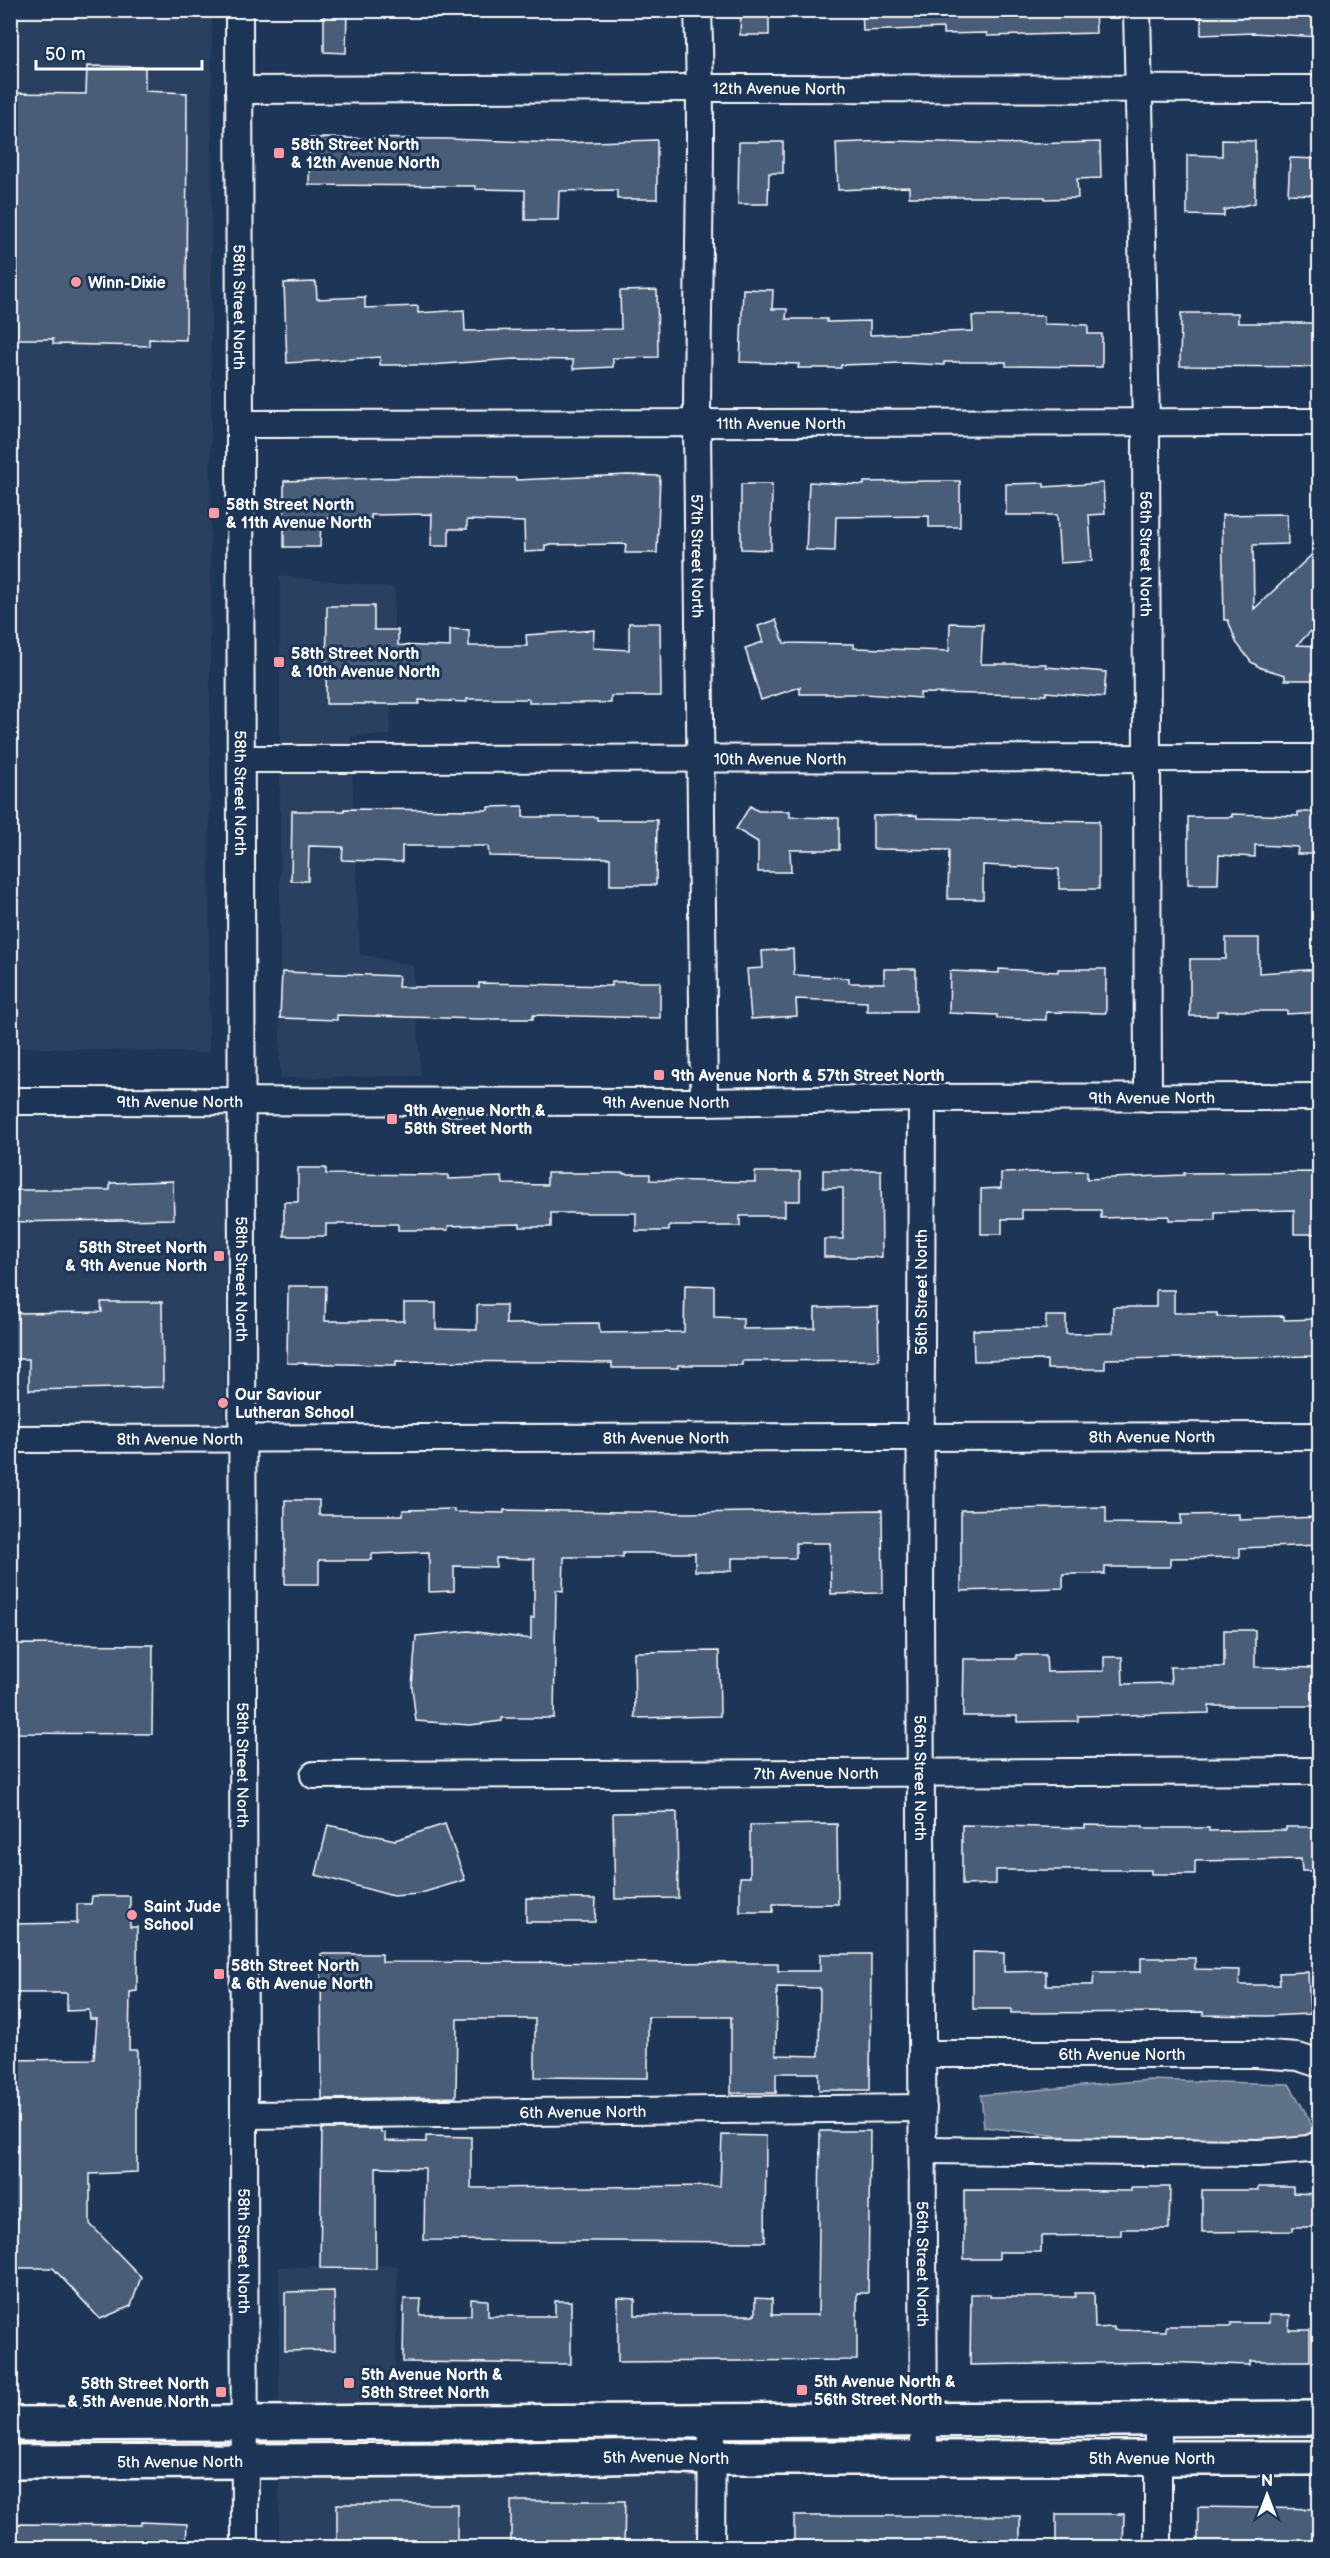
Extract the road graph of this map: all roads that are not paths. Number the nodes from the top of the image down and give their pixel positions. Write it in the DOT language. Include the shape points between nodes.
graph roads {
  1 [pos="239,10"];
  2 [pos="698,10"];
  3 [pos="1137,10"];
  4 [pos="701,88"];
  5 [pos="1137,88"];
  6 [pos="1320,89"];
  7 [pos="239,90"];
  8 [pos="1320,422"];
  9 [pos="1146,423"];
  10 [pos="241,424"];
  11 [pos="697,424"];
  12 [pos="1320,758"];
  13 [pos="242,759"];
  14 [pos="699,759"];
  15 [pos="1148,759"];
  16 [pos="1320,1097"];
  17 [pos="922,1098"];
  18 [pos="1148,1098"];
  19 [pos="10,1101"];
  20 [pos="242,1101"];
  21 [pos="704,1102"];
  22 [pos="1320,1436"];
  23 [pos="920,1438"];
  24 [pos="10,1439"];
  25 [pos="242,1439"];
  26 [pos="1320,1771"];
  27 [pos="920,1772"];
  28 [pos="314,1775"];
  29 [pos="922,2054"];
  30 [pos="1320,2064"];
  31 [pos="923,2109"];
  32 [pos="244,2115"];
  33 [pos="1320,2144"];
  34 [pos="923,2150"];
  35 [pos="1320,2418"];
  36 [pos="924,2419"];
  37 [pos="1158,2419"];
  38 [pos="712,2422"];
  39 [pos="10,2424"];
  40 [pos="245,2424"];
  41 [pos="711,2458"];
  42 [pos="924,2458"];
  43 [pos="1158,2458"];
  44 [pos="1320,2458"];
  45 [pos="10,2462"];
  46 [pos="245,2462"];
  47 [pos="245,2547"];
  48 [pos="711,2547"];
  49 [pos="1158,2547"];
  1 -- 7 [label="street, 58th Street North"];
  2 -- 4 [label="street, 57th Street North"];
  3 -- 5 [label="street, 56th Street North"];
  4 -- 5 [label="street, 12th Avenue North"];
  4 -- 7 [label="street, 12th Avenue North"];
  4 -- 11 [label="street, 57th Street North"];
  5 -- 6 [label="street, 12th Avenue North"];
  5 -- 9 [label="street, 56th Street North"];
  7 -- 10 [label="street, 58th Street North"];
  8 -- 9 [label="street, 11th Avenue North"];
  9 -- 11 [label="street, 11th Avenue North"];
  9 -- 15 [label="street, 56th Street North"];
  10 -- 11 [label="street, 11th Avenue North"];
  10 -- 13 [label="street, 58th Street North"];
  11 -- 14 [label="street, 57th Street North"];
  12 -- 15 [label="street, 10th Avenue North"];
  13 -- 14 [label="street, 10th Avenue North"];
  13 -- 20 [label="street, 58th Street North"];
  14 -- 15 [label="street, 10th Avenue North"];
  14 -- 21 [label="street, 57th Street North"];
  15 -- 18 [label="street, 56th Street North"];
  16 -- 18 [label="street, 9th Avenue North"];
  17 -- 18 [label="street, 9th Avenue North"];
  17 -- 21 [label="street, 9th Avenue North"];
  17 -- 23 [label="street, 56th Street North"];
  19 -- 20 [label="street, 9th Avenue North"];
  20 -- 21 [label="street, 9th Avenue North"];
  20 -- 25 [label="street, 58th Street North"];
  22 -- 23 [label="street, 8th Avenue North"];
  23 -- 25 [label="street, 8th Avenue North"];
  23 -- 27 [label="street, 56th Street North"];
  24 -- 25 [label="street, 8th Avenue North"];
  25 -- 32 [label="street, 58th Street North"];
  26 -- 27 [label="street, 7th Avenue North"];
  27 -- 28 [label="street, 7th Avenue North"];
  27 -- 29 [label="street, 56th Street North"];
  29 -- 30 [label="street, 6th Avenue North" via="1256,2054 1298,2057"];
  29 -- 31 [label="street, 56th Street North"];
  31 -- 32 [label="street, 6th Avenue North"];
  31 -- 34 [label="street, 56th Street North"];
  32 -- 40 [label="street, 58th Street North"];
  33 -- 34 [label="street" via="1309,2149 1259,2153"];
  34 -- 36 [label="street, 56th Street North"];
  35 -- 37 [label="main road"];
  36 -- 37 [label="main road"];
  36 -- 38 [label="main road"];
  36 -- 42 [label="street, 56th Street North"];
  37 -- 43 [label="street"];
  38 -- 40 [label="main road"];
  38 -- 41 [label="street"];
  39 -- 40 [label="main road"];
  40 -- 46 [label="street, 58th Street North"];
  41 -- 42 [label="main road, 5th Avenue North"];
  41 -- 46 [label="main road, 5th Avenue North"];
  41 -- 48 [label="street"];
  42 -- 43 [label="main road, 5th Avenue North"];
  43 -- 44 [label="main road, 5th Avenue North"];
  43 -- 49 [label="street"];
  45 -- 46 [label="main road, 5th Avenue North"];
  46 -- 47 [label="street, 58th Street North"];
}
